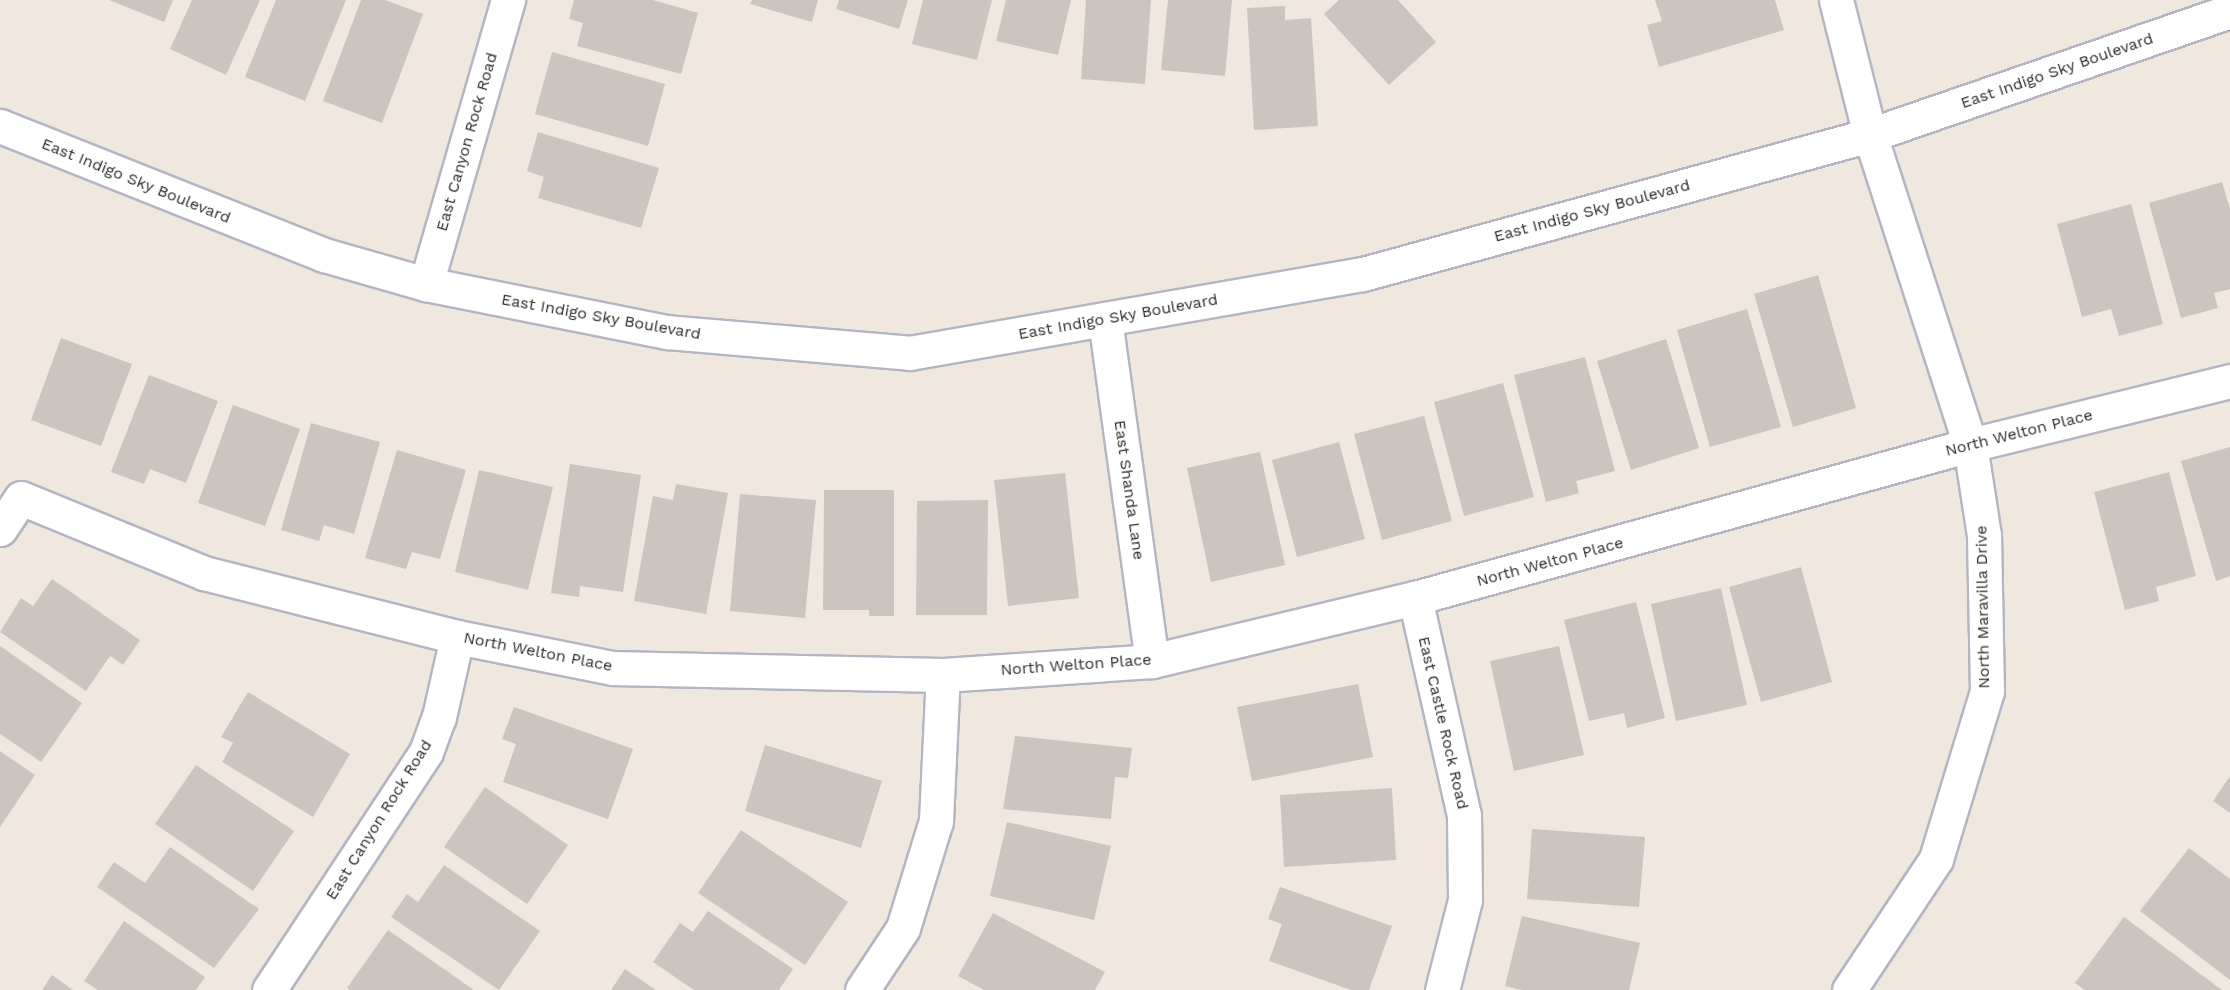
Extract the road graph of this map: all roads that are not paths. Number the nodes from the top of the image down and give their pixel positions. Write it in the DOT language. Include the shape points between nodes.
graph roads {
  1 [pos="508,0"];
  2 [pos="1836,0"];
  3 [pos="2230,11"];
  4 [pos="0,126"];
  5 [pos="1870,135"];
  6 [pos="426,284"];
  7 [pos="1105,319"];
  8 [pos="2230,381"];
  9 [pos="1970,445"];
  10 [pos="0,529"];
  11 [pos="1415,598"];
  12 [pos="457,637"];
  13 [pos="1152,661"];
  14 [pos="943,675"];
  15 [pos="269,990"];
  16 [pos="862,990"];
  17 [pos="1442,990"];
  18 [pos="1849,990"];
  1 -- 6 [label="street, East Canyon Rock Road"];
  2 -- 5 [label="street, North Maravilla Drive"];
  3 -- 5 [label="street, East Indigo Sky Boulevard"];
  4 -- 6 [label="street, East Indigo Sky Boulevard" via="324,255"];
  5 -- 7 [label="street, East Indigo Sky Boulevard" via="1363,274"];
  5 -- 9 [label="street, North Maravilla Drive"];
  6 -- 7 [label="street, East Indigo Sky Boulevard" via="668,332 910,353"];
  7 -- 13 [label="street, East Shanda Lane"];
  8 -- 9 [label="street, North Welton Place"];
  9 -- 11 [label="street, North Welton Place"];
  9 -- 18 [label="street, North Maravilla Drive" via="1984,535 1987,691 1936,859"];
  10 -- 12 [label="street, North Welton Place" via="21,498 204,573"];
  11 -- 13 [label="street, North Welton Place"];
  11 -- 17 [label="street, East Castle Rock Road" via="1464,815 1465,900"];
  12 -- 14 [label="street, North Welton Place" via="612,668"];
  12 -- 15 [label="street, East Canyon Rock Road" via="439,717 426,752"];
  13 -- 14 [label="street, North Welton Place"];
  14 -- 16 [label="street" via="936,820 903,928"];
}
